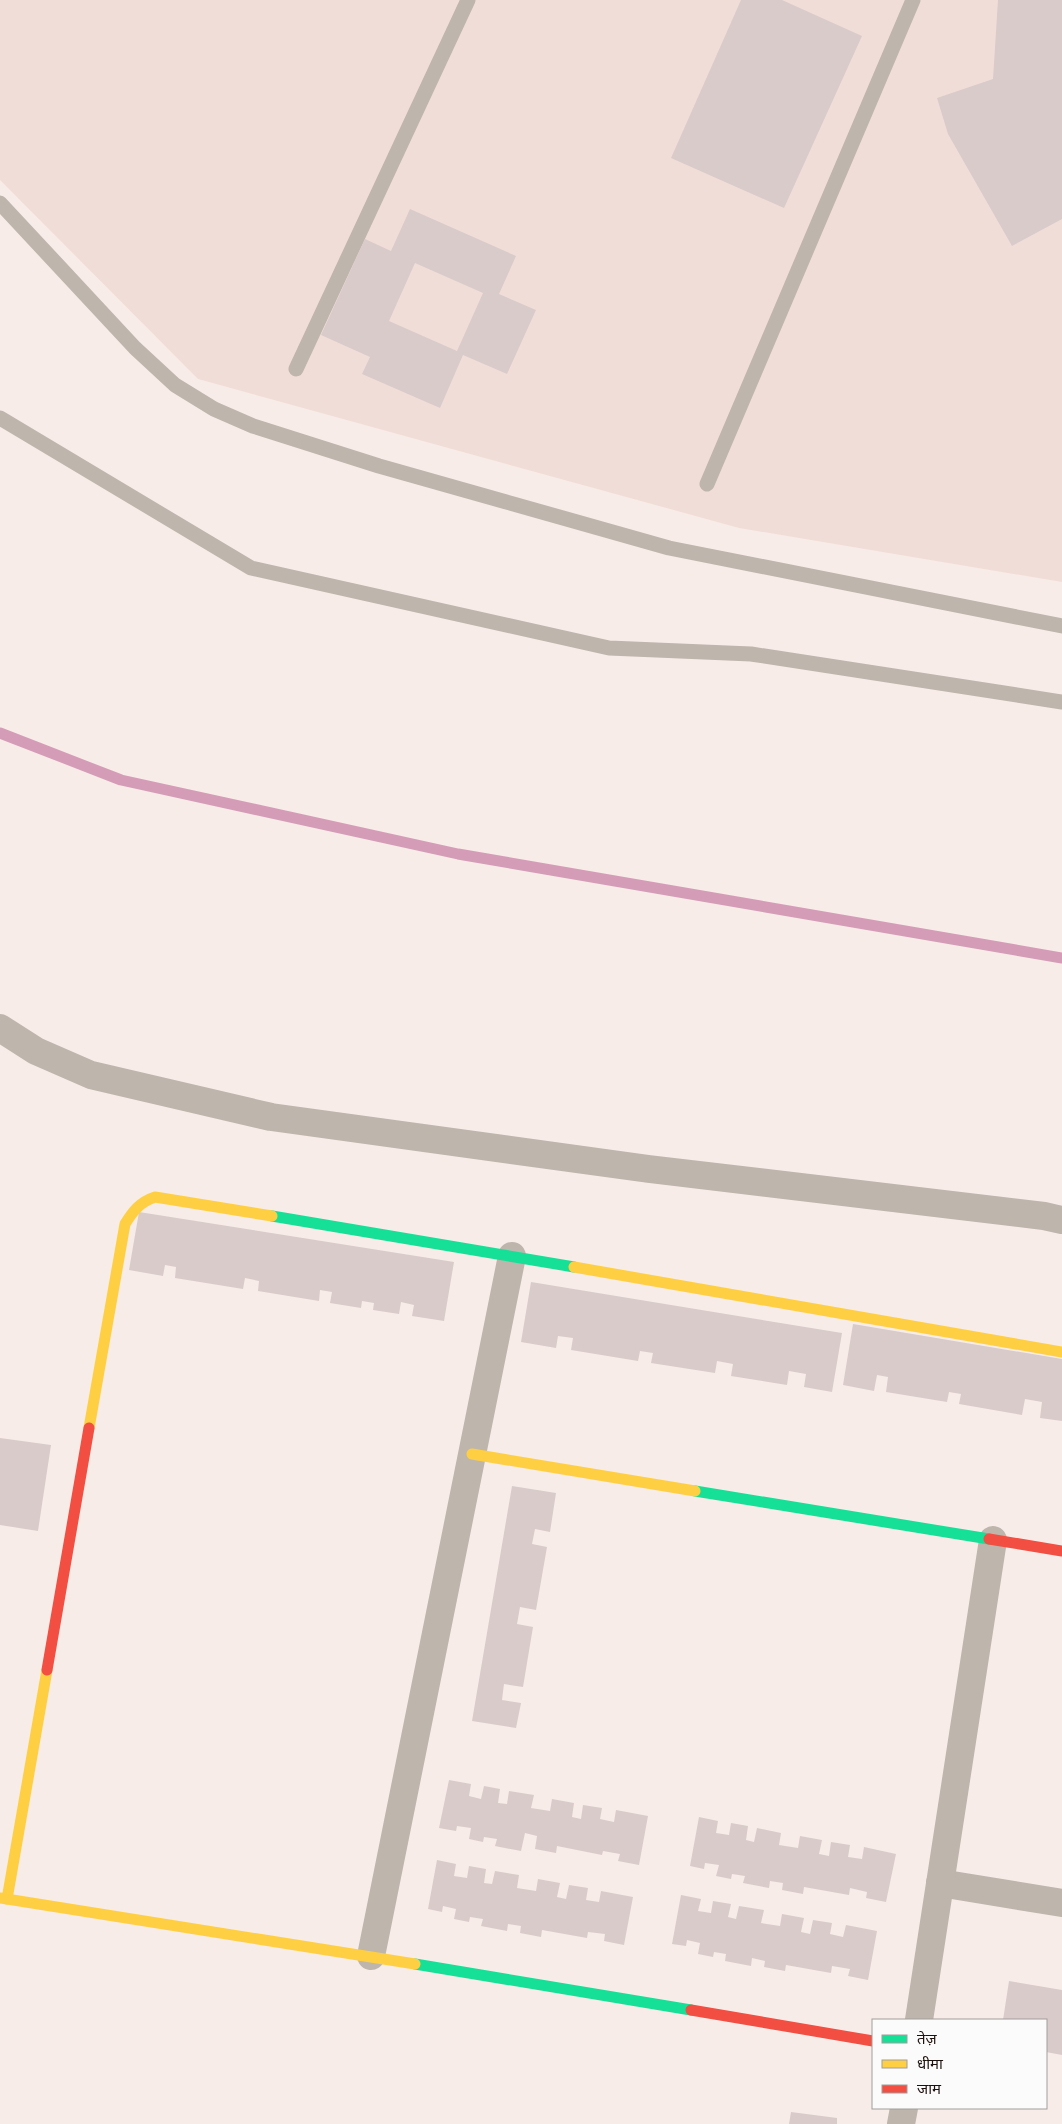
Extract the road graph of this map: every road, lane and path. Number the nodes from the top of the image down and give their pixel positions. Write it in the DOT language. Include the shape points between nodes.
graph roads {
  1 [pos="468,0"];
  2 [pos="913,0"];
  3 [pos="0,203"];
  4 [pos="296,369"];
  5 [pos="0,418"];
  6 [pos="708,484"];
  7 [pos="1062,626"];
  8 [pos="1062,702"];
  9 [pos="0,1028"];
  10 [pos="1062,1220"];
  11 [pos="512,1256"];
  12 [pos="1062,1352"];
  13 [pos="472,1454"];
  14 [pos="993,1540"];
  15 [pos="1062,1551"];
  16 [pos="940,1883"];
  17 [pos="3,1899"];
  18 [pos="1062,1903"];
  19 [pos="371,1956"];
  20 [pos="918,2019"];
  21 [pos="872,2041"];
  22 [pos="904,2109"];
  23 [pos="901,2124"];
  1 -- 4 [label="lane"];
  2 -- 6 [label="lane"];
  3 -- 7 [label="lane" via="135,348 175,385 214,409 253,426 378,466 668,548"];
  5 -- 8 [label="lane" via="250,568 609,648 751,654"];
  9 -- 10 [label="street" via="36,1051 91,1075 272,1117 639,1168"];
  11 -- 12 [label="street"];
  11 -- 13 [label="street"];
  11 -- 17 [label="street" via="155,1197 136,1207 126,1224"];
  13 -- 14 [label="street"];
  13 -- 19 [label="street"];
  14 -- 15 [label="street"];
  14 -- 16 [label="street"];
  16 -- 18 [label="street"];
  16 -- 20 [label="street"];
  17 -- 19 [label="street"];
  19 -- 21 [label="street"];
  22 -- 23 [label="street"];
}
